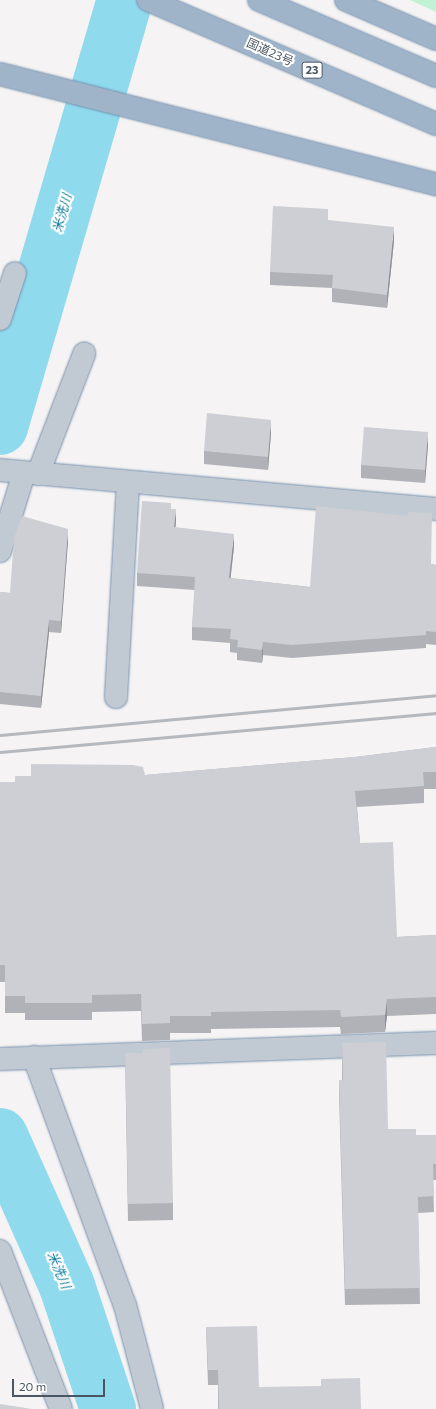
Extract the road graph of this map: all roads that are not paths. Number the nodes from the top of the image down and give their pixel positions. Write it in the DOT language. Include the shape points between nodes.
graph roads {
  1 [pos="148,0"];
  2 [pos="259,0"];
  3 [pos="346,0"];
  4 [pos="436,40"];
  5 [pos="0,74"];
  6 [pos="436,76"];
  7 [pos="436,124"];
  8 [pos="436,184"];
  9 [pos="15,273"];
  10 [pos="0,319"];
  11 [pos="84,354"];
  12 [pos="0,470"];
  13 [pos="31,474"];
  14 [pos="128,483"];
  15 [pos="436,509"];
  16 [pos="0,551"];
  17 [pos="116,698"];
  18 [pos="436,1043"];
  19 [pos="34,1057"];
  20 [pos="6,1058"];
  21 [pos="0,1251"];
  22 [pos="61,1409"];
  23 [pos="152,1409"];
  1 -- 7 [label="highway, 国道23号 / 23"];
  2 -- 6 [label="highway"];
  3 -- 4 [label="highway"];
  5 -- 8 [label="highway" via="170,120"];
  9 -- 10 [label="street"];
  11 -- 13 [label="street"];
  12 -- 13 [label="street"];
  13 -- 14 [label="street"];
  13 -- 16 [label="street"];
  14 -- 15 [label="street"];
  14 -- 17 [label="street"];
  18 -- 19 [label="street"];
  19 -- 20 [label="street"];
  19 -- 23 [label="street" via="125,1305"];
  21 -- 22 [label="street"];
}
